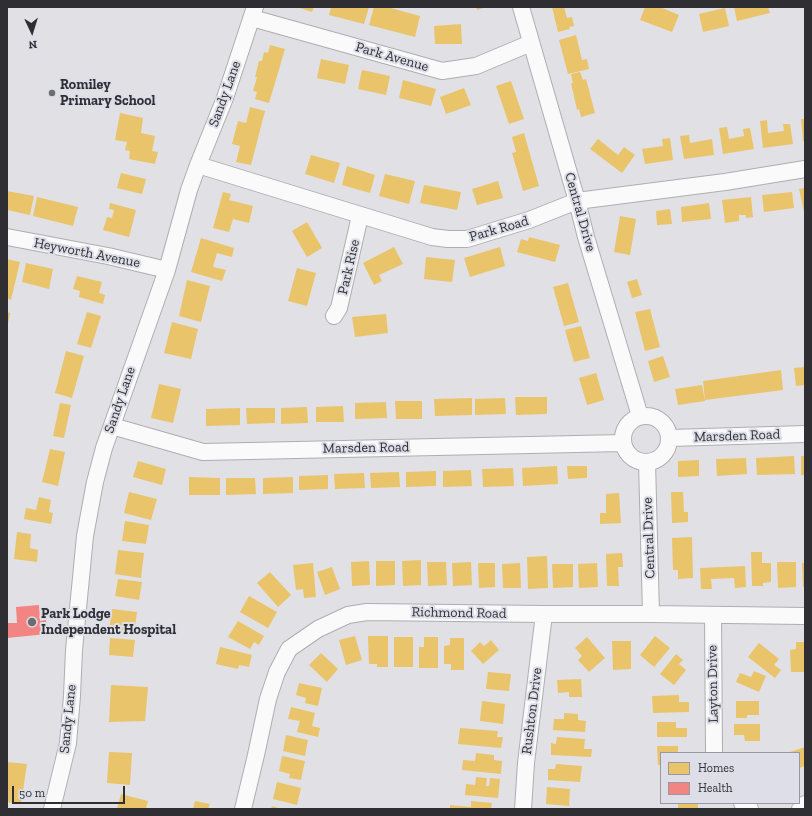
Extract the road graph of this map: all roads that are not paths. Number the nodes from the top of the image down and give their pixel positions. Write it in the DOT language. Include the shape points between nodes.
graph roads {
  1 [pos="521,7"];
  2 [pos="253,12"];
  3 [pos="531,42"];
  4 [pos="198,165"];
  5 [pos="805,169"];
  6 [pos="577,200"];
  7 [pos="360,216"];
  8 [pos="7,237"];
  9 [pos="167,270"];
  10 [pos="334,316"];
  11 [pos="640,416"];
  12 [pos="112,426"];
  13 [pos="805,434"];
  14 [pos="670,438"];
  15 [pos="623,443"];
  16 [pos="647,462"];
  17 [pos="544,614"];
  18 [pos="651,614"];
  19 [pos="713,615"];
  20 [pos="805,616"];
  21 [pos="714,752"];
  22 [pos="805,804"];
  23 [pos="52,809"];
  24 [pos="243,809"];
  25 [pos="523,809"];
  26 [pos="800,809"];
  1 -- 3 [label="street, Central Drive"];
  2 -- 3 [label="street, Park Avenue" via="442,71 476,66"];
  2 -- 4 [label="street, Sandy Lane" via="225,98"];
  3 -- 6 [label="street, Central Drive"];
  4 -- 7 [label="street, Park Road"];
  4 -- 9 [label="street, Sandy Lane"];
  5 -- 6 [label="street, Park Road" via="725,182"];
  6 -- 7 [label="street, Park Road" via="529,220 467,239 432,237"];
  6 -- 11 [label="street, Central Drive"];
  7 -- 10 [label="street, Park Rise" via="339,308"];
  8 -- 9 [label="street, Heyworth Avenue"];
  9 -- 12 [label="street, Sandy Lane"];
  11 -- 14 [label="street" via="651,416 660,420 667,428"];
  11 -- 15 [label="street" via="626,426"];
  12 -- 15 [label="street, Marsden Road" via="203,452"];
  12 -- 23 [label="street, Sandy Lane" via="95,482 85,536 68,743"];
  13 -- 14 [label="street, Marsden Road"];
  14 -- 16 [label="street" via="664,455"];
  15 -- 16 [label="street" via="632,457"];
  16 -- 18 [label="street, Central Drive"];
  17 -- 18 [label="street, Richmond Road"];
  17 -- 24 [label="street, Richmond Road" via="367,612 348,615 318,629 289,649 277,672 268,699"];
  17 -- 25 [label="street, Rushton Drive"];
  18 -- 19 [label="street, Richmond Road"];
  19 -- 20 [label="street, Richmond Road"];
  19 -- 21 [label="street, Layton Drive"];
  22 -- 26 [label="street"];
}
